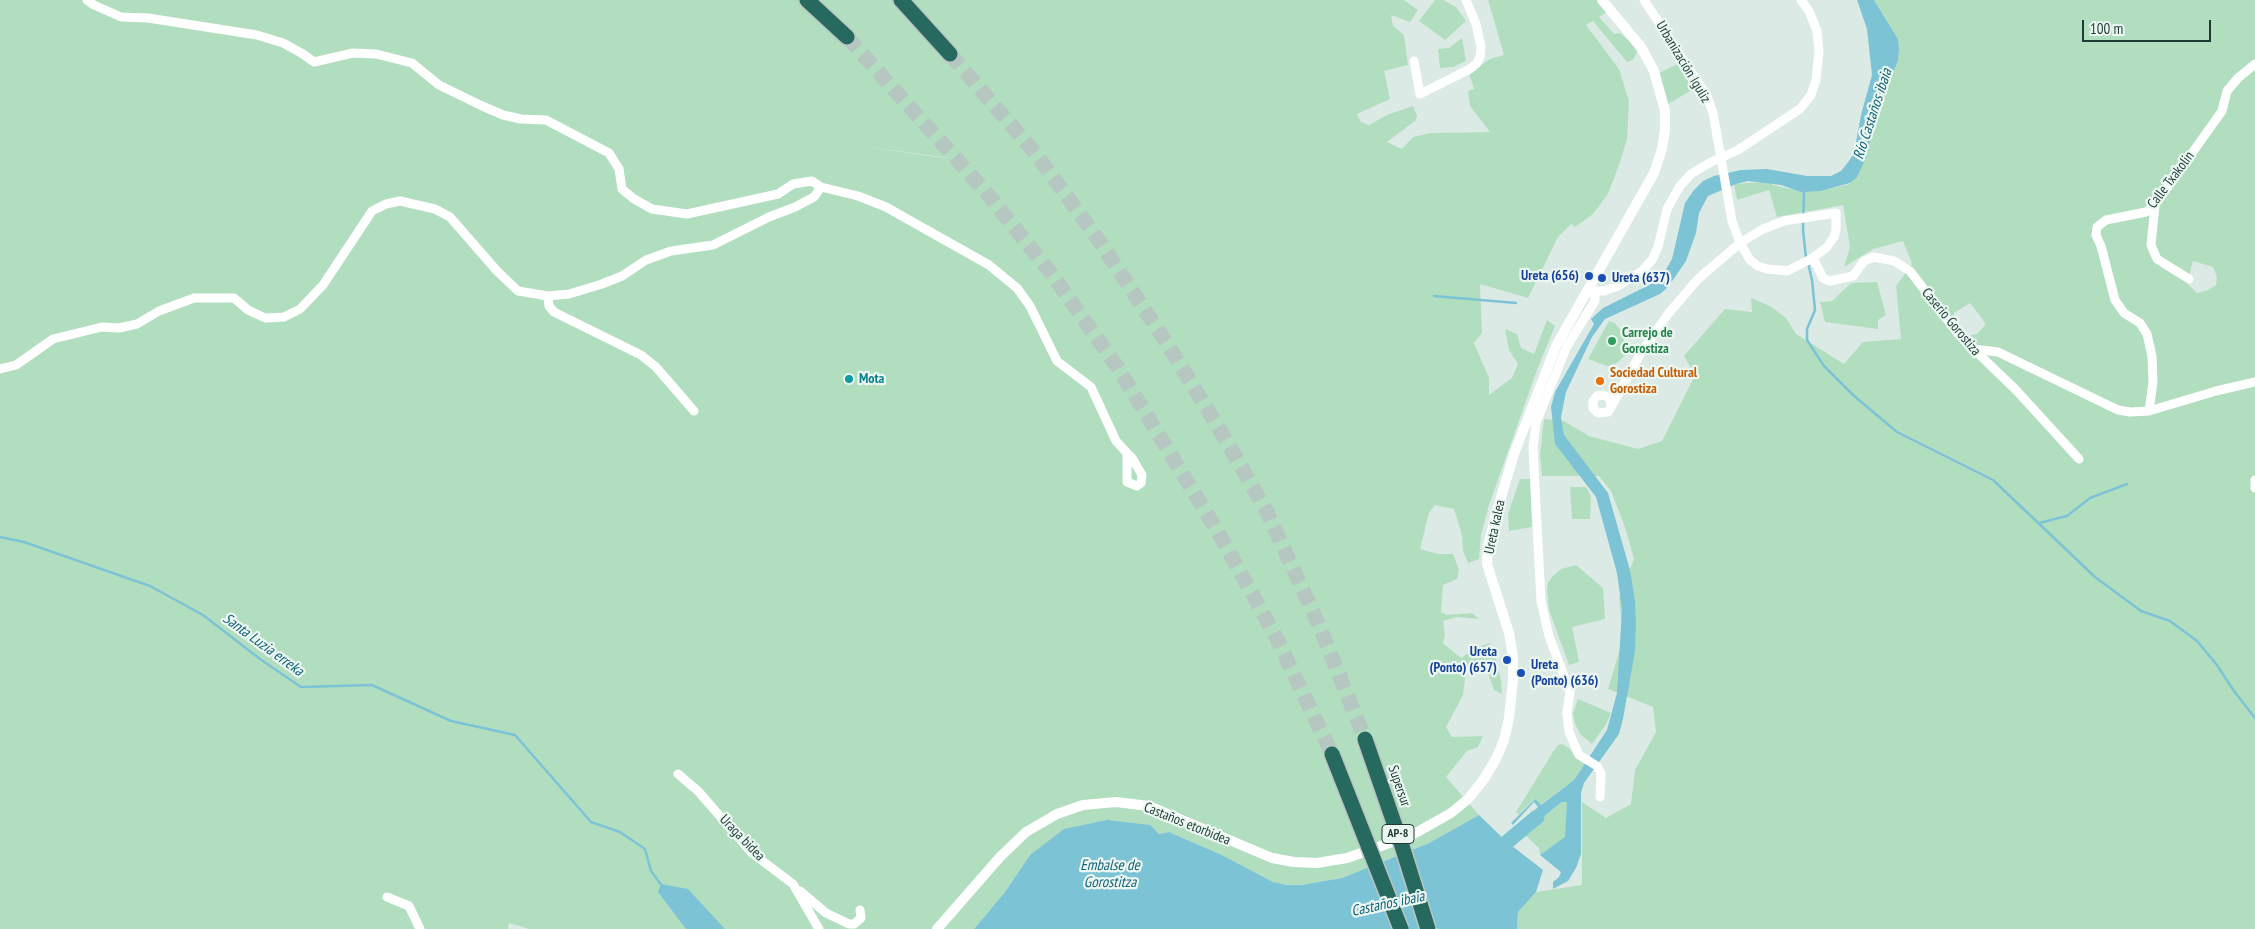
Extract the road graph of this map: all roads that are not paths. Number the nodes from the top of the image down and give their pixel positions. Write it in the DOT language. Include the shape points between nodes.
graph roads {
  1 [pos="87,0"];
  2 [pos="807,0"];
  3 [pos="901,0"];
  4 [pos="1466,0"];
  5 [pos="1602,0"];
  6 [pos="1644,0"];
  7 [pos="1801,0"];
  8 [pos="848,37"];
  9 [pos="950,54"];
  10 [pos="1414,62"];
  11 [pos="2255,64"];
  12 [pos="1720,158"];
  13 [pos="821,187"];
  14 [pos="2155,205"];
  15 [pos="1740,243"];
  16 [pos="1813,258"];
  17 [pos="2190,279"];
  18 [pos="1592,290"];
  19 [pos="548,296"];
  20 [pos="1972,349"];
  21 [pos="0,369"];
  22 [pos="2255,382"];
  23 [pos="1611,405"];
  24 [pos="694,411"];
  25 [pos="2148,412"];
  26 [pos="1127,453"];
  27 [pos="2079,459"];
  28 [pos="2255,480"];
  29 [pos="2255,488"];
  30 [pos="1365,740"];
  31 [pos="1332,754"];
  32 [pos="678,774"];
  33 [pos="1600,796"];
  34 [pos="1468,799"];
  35 [pos="792,884"];
  36 [pos="387,897"];
  37 [pos="860,910"];
  38 [pos="420,929"];
  39 [pos="819,929"];
  40 [pos="937,929"];
  41 [pos="1401,929"];
  42 [pos="1428,929"];
  1 -- 13 [label="street" via="121,17 148,18 257,35 283,43 314,62 353,53 376,54 412,63 439,85 480,105 503,115 546,120 609,153 618,169 622,189 652,210 687,214 778,194 793,184 812,181"];
  2 -- 8 [label="highway"];
  3 -- 9 [label="highway"];
  4 -- 10 [label="street" via="1481,47 1477,63 1420,94"];
  5 -- 18 [label="street, Ureta kalea" via="1642,47 1654,71 1665,111 1665,130 1654,173"];
  6 -- 12 [label="street, Urbanización Iguliz" via="1706,96 1713,113"];
  7 -- 12 [label="street" via="1809,11 1818,38 1818,67 1810,95 1788,119"];
  11 -- 14 [label="street, Calle Txakolin" via="2228,91 2222,111"];
  12 -- 15 [label="street, Urbanización Iguliz" via="1730,212"];
  12 -- 18 [label="street" via="1691,174 1680,186 1667,209 1658,248 1642,271 1618,286"];
  13 -- 19 [label="street" via="814,196 796,207 744,228 713,245 671,251 646,260 622,276 602,284 569,294"];
  13 -- 26 [label="street" via="886,207 989,265 1018,288 1057,360 1091,387 1116,441"];
  14 -- 17 [label="street" via="2151,245 2157,259"];
  14 -- 25 [label="street, Calle Txakolin" via="2146,212 2106,220 2097,226 2096,235 2115,300 2147,334 2153,382"];
  15 -- 16 [label="street" via="1750,260 1776,271 1786,271"];
  15 -- 16 [label="street" via="1763,229 1836,213 1834,237"];
  15 -- 23 [label="street" via="1698,279 1668,314"];
  16 -- 20 [label="street, Caserio Gorostiza" via="1823,278 1830,281 1853,276 1864,261 1874,258 1894,261 1910,271"];
  18 -- 33 [label="street, Ureta kalea" via="1595,301 1568,346 1536,423 1533,447 1541,601 1570,692 1569,732 1579,755 1597,766 1602,780"];
  18 -- 34 [label="street, Ureta kalea" via="1556,346 1514,454 1488,546 1487,564 1509,633 1513,680 1504,740 1491,768"];
  19 -- 21 [label="street" via="518,291 450,217 435,209 400,201 372,211 323,285 300,308 284,317 265,318 234,298 194,298 159,311 138,324 102,327 53,339 16,365"];
  19 -- 24 [label="street" via="549,306 554,312 641,355 656,367"];
  20 -- 25 [label="street" via="1998,352 2118,410"];
  20 -- 27 [label="street, Caserio Gorostiza" via="2016,390"];
  22 -- 25 [label="street"];
  28 -- 29 [label="street"];
  30 -- 42 [label="highway, Supersur / AP-8, bridge"];
  31 -- 41 [label="highway, AP-8, bridge"];
  32 -- 35 [label="street, Uraga bidea" via="698,791 752,853"];
  34 -- 40 [label="street, Castaños etorbidea" via="1432,825 1391,844 1347,858 1310,863 1272,858 1148,806 1116,802 1082,806 1057,814 1026,832"];
  35 -- 37 [label="street" via="839,921 854,924 861,918"];
  35 -- 39 [label="street, Uraga bidea"];
  36 -- 38 [label="street" via="409,906"];
}
